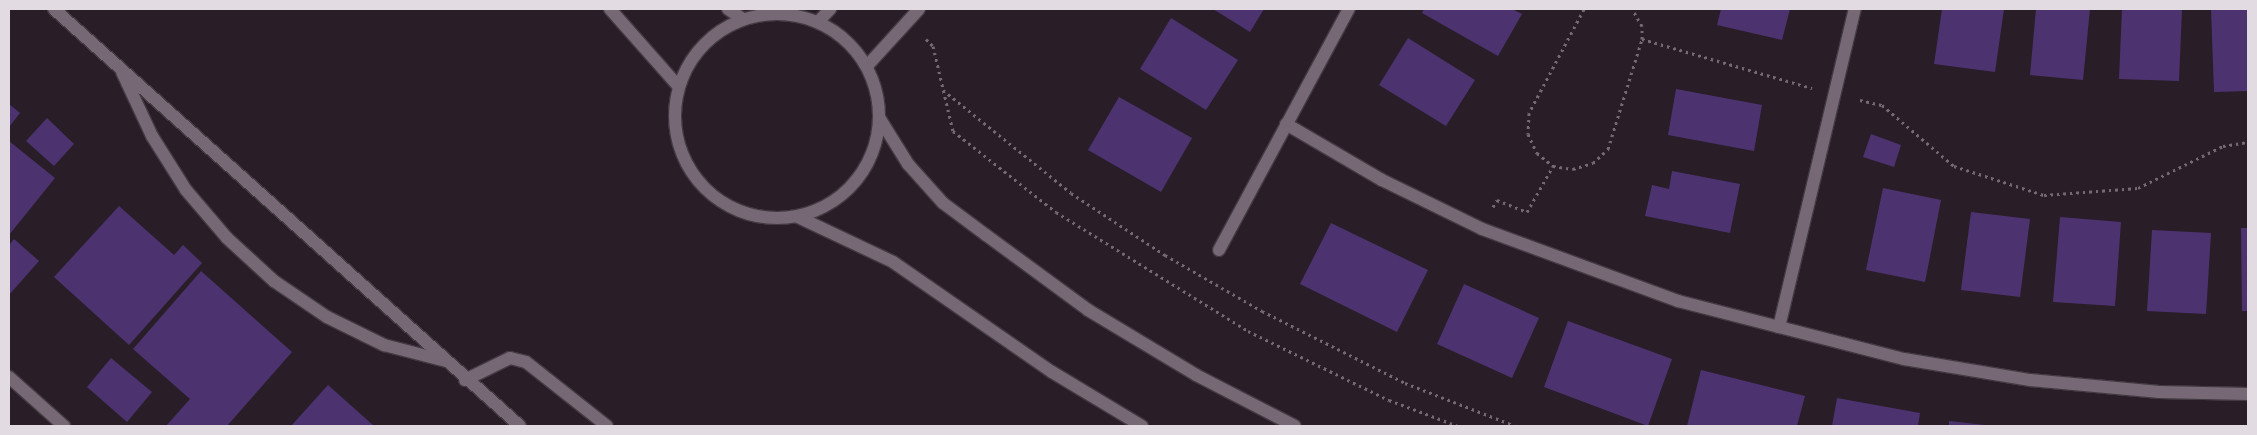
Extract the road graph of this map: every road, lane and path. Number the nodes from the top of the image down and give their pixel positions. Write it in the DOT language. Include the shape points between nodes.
graph roads {
  1 [pos="54,9"];
  2 [pos="610,9"];
  3 [pos="728,9"];
  4 [pos="830,9"];
  5 [pos="919,9"];
  6 [pos="1349,9"];
  7 [pos="1581,9"];
  8 [pos="1632,9"];
  9 [pos="1855,9"];
  10 [pos="743,19"];
  11 [pos="818,22"];
  12 [pos="907,22"];
  13 [pos="1642,39"];
  14 [pos="867,66"];
  15 [pos="122,72"];
  16 [pos="678,87"];
  17 [pos="1832,93"];
  18 [pos="880,119"];
  19 [pos="1286,124"];
  20 [pos="2248,142"];
  21 [pos="1553,166"];
  22 [pos="798,217"];
  23 [pos="1482,229"];
  24 [pos="1219,250"];
  25 [pos="1779,327"];
  26 [pos="446,361"];
  27 [pos="9,377"];
  28 [pos="465,380"];
  29 [pos="2248,394"];
  30 [pos="64,426"];
  31 [pos="520,426"];
  32 [pos="607,426"];
  33 [pos="1142,426"];
  34 [pos="1294,426"];
  35 [pos="1458,426"];
  1 -- 15 [label="street"];
  2 -- 16 [label="street"];
  3 -- 10 [label="street"];
  4 -- 11 [label="street"];
  5 -- 12 [label="street"];
  6 -- 19 [label="street"];
  7 -- 21 [label="path" via="1529,113 1528,134 1537,153"];
  8 -- 13 [label="path" via="1642,26"];
  9 -- 17 [label="street"];
  10 -- 11 [label="street" via="794,14"];
  10 -- 16 [label="street" via="715,35 693,58"];
  11 -- 14 [label="street" via="854,48"];
  12 -- 14 [label="street"];
  12 -- 35 [label="path" via="933,46 953,131 1056,212 1248,331 1389,400"];
  13 -- 17 [label="path"];
  13 -- 21 [label="path" via="1608,149 1593,163 1573,170"];
  14 -- 18 [label="street"];
  15 -- 26 [label="street"];
  15 -- 26 [label="street" via="152,136 186,190 227,238 274,281 327,317 384,345"];
  16 -- 22 [label="street" via="674,122 682,156 702,186 729,207 746,213 763,218"];
  17 -- 20 [label="path" via="1882,105 1954,166 2044,195 2138,188 2223,146"];
  17 -- 25 [label="street"];
  18 -- 22 [label="street" via="872,154 846,192"];
  18 -- 34 [label="street" via="908,164 943,203 986,235 1088,310 1196,375"];
  19 -- 23 [label="street" via="1382,180"];
  19 -- 24 [label="street"];
  21 -- 23 [label="path" via="1526,212 1497,200"];
  22 -- 33 [label="street" via="893,262 1052,372"];
  23 -- 25 [label="street" via="1669,298"];
  25 -- 29 [label="street" via="1904,359 2030,380 2159,392"];
  26 -- 28 [label="street"];
  27 -- 30 [label="street"];
  28 -- 31 [label="street"];
  28 -- 32 [label="street" via="510,358 526,362"];
}
